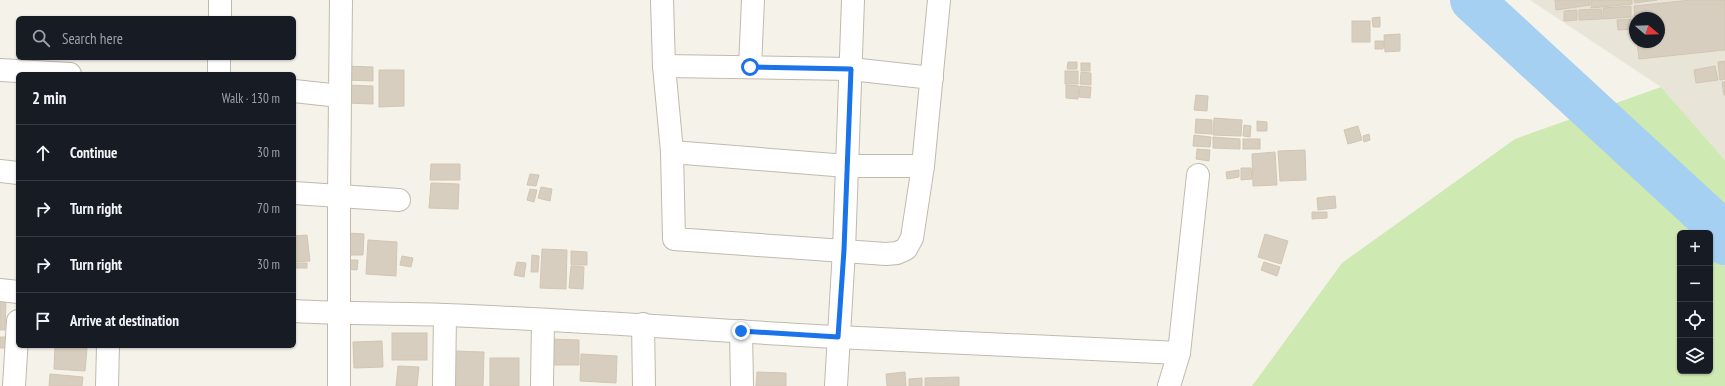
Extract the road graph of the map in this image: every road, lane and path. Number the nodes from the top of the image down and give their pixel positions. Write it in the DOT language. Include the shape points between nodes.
graph roads {
  1 [pos="220,0"];
  2 [pos="341,0"];
  3 [pos="662,0"];
  4 [pos="753,0"];
  5 [pos="853,0"];
  6 [pos="939,0"];
  7 [pos="220,16"];
  8 [pos="219,60"];
  9 [pos="664,66"];
  10 [pos="750,67"];
  11 [pos="851,69"];
  12 [pos="0,70"];
  13 [pos="35,72"];
  14 [pos="219,72"];
  15 [pos="932,78"];
  16 [pos="296,91"];
  17 [pos="340,96"];
  18 [pos="672,152"];
  19 [pos="847,166"];
  20 [pos="923,166"];
  21 [pos="0,171"];
  22 [pos="16,173"];
  23 [pos="1198,175"];
  24 [pos="296,193"];
  25 [pos="339,196"];
  26 [pos="399,200"];
  27 [pos="844,250"];
  28 [pos="0,290"];
  29 [pos="16,292"];
  30 [pos="296,311"];
  31 [pos="339,314"];
  32 [pos="445,315"];
  33 [pos="543,320"];
  34 [pos="643,324"];
  35 [pos="741,331"];
  36 [pos="838,337"];
  37 [pos="16,348"];
  38 [pos="108,348"];
  39 [pos="1179,353"];
  40 [pos="14,386"];
  41 [pos="107,386"];
  42 [pos="339,386"];
  43 [pos="444,386"];
  44 [pos="542,386"];
  45 [pos="644,386"];
  46 [pos="742,386"];
  47 [pos="836,386"];
  48 [pos="1169,386"];
  1 -- 7 [label="street"];
  2 -- 17 [label="street"];
  3 -- 9 [label="street"];
  4 -- 10 [label="street"];
  5 -- 11 [label="street"];
  6 -- 15 [label="street"];
  8 -- 14 [label="street"];
  9 -- 10 [label="street"];
  9 -- 18 [label="street"];
  10 -- 11 [label="street"];
  11 -- 15 [label="street"];
  11 -- 19 [label="street"];
  12 -- 13 [label="street"];
  15 -- 20 [label="street"];
  16 -- 17 [label="street"];
  17 -- 25 [label="street"];
  18 -- 19 [label="street"];
  18 -- 27 [label="street" via="674,239"];
  19 -- 20 [label="street"];
  19 -- 27 [label="street"];
  20 -- 27 [label="street" via="912,238 906,249 886,254"];
  21 -- 22 [label="street"];
  23 -- 39 [label="street"];
  24 -- 25 [label="street"];
  25 -- 26 [label="street"];
  25 -- 31 [label="street"];
  27 -- 36 [label="street"];
  28 -- 29 [label="street"];
  30 -- 31 [label="street"];
  31 -- 32 [label="street"];
  31 -- 42 [label="street"];
  32 -- 33 [label="street"];
  32 -- 43 [label="street"];
  33 -- 34 [label="street"];
  33 -- 44 [label="street"];
  34 -- 35 [label="street"];
  34 -- 45 [label="street"];
  35 -- 36 [label="street"];
  35 -- 46 [label="street"];
  36 -- 39 [label="street"];
  36 -- 47 [label="street"];
  37 -- 40 [label="street"];
  38 -- 41 [label="street"];
  39 -- 48 [label="street"];
}
